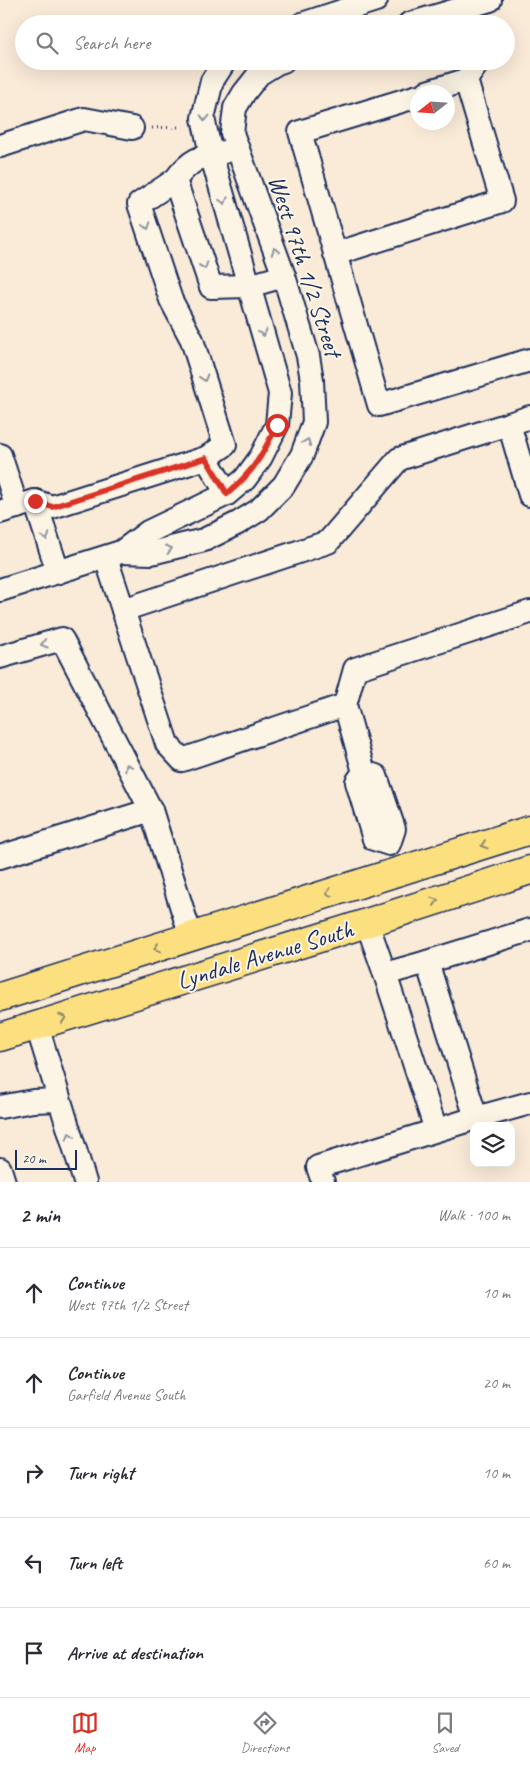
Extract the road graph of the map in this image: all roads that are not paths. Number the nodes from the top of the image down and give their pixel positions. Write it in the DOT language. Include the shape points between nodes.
graph roads {
  1 [pos="376,0"];
  2 [pos="490,0"];
  3 [pos="463,11"];
  4 [pos="330,13"];
  5 [pos="447,15"];
  6 [pos="220,70"];
  7 [pos="266,70"];
  8 [pos="473,70"];
  9 [pos="466,80"];
  10 [pos="450,85"];
  11 [pos="410,98"];
  12 [pos="132,128"];
  13 [pos="0,146"];
  14 [pos="238,150"];
  15 [pos="211,154"];
  16 [pos="175,180"];
  17 [pos="336,254"];
  18 [pos="284,276"];
  19 [pos="249,286"];
  20 [pos="530,360"];
  21 [pos="530,417"];
  22 [pos="508,424"];
  23 [pos="0,455"];
  24 [pos="206,458"];
  25 [pos="227,494"];
  26 [pos="530,495"];
  27 [pos="17,507"];
  28 [pos="113,555"];
  29 [pos="58,572"];
  30 [pos="0,590"];
  31 [pos="123,610"];
  32 [pos="530,612"];
  33 [pos="0,657"];
  34 [pos="345,705"];
  35 [pos="151,810"];
  36 [pos="524,832"];
  37 [pos="0,857"];
  38 [pos="530,869"];
  39 [pos="398,872"];
  40 [pos="357,884"];
  41 [pos="407,910"];
  42 [pos="367,923"];
  43 [pos="530,930"];
  44 [pos="191,937"];
  45 [pos="427,962"];
  46 [pos="385,974"];
  47 [pos="160,988"];
  48 [pos="0,997"];
  49 [pos="37,1026"];
  50 [pos="0,1038"];
  51 [pos="59,1100"];
  52 [pos="530,1103"];
  53 [pos="0,1107"];
  54 [pos="479,1117"];
  55 [pos="436,1130"];
  56 [pos="0,1169"];
  57 [pos="4,1182"];
  58 [pos="85,1182"];
  59 [pos="323,1182"];
  1 -- 4 [label="street"];
  2 -- 3 [label="street"];
  3 -- 5 [label="street"];
  6 -- 15 [label="street, one-way" via="212,81 203,118"];
  7 -- 14 [label="street, West 97th 1/2 Street" via="259,74 235,108 232,133"];
  8 -- 9 [label="street"];
  9 -- 10 [label="street"];
  9 -- 17 [label="street" via="502,201"];
  11 -- 17 [label="street" via="300,132"];
  12 -- 13 [label="street" via="84,119"];
  14 -- 15 [label="street"];
  18 -- 14 [label="street, West 97th 1/2 Street, one-way"];
  15 -- 16 [label="street" via="187,164"];
  15 -- 19 [label="street, one-way"];
  16 -- 19 [label="street, one-way" via="211,287"];
  16 -- 24 [label="street, one-way" via="139,204 172,300 192,340 225,445"];
  17 -- 20 [label="street" via="379,405"];
  18 -- 19 [label="street"];
  28 -- 18 [label="street, West 97th 1/2 Street, one-way" via="151,553 204,540 259,510 284,485 302,455 314,422 308,356"];
  19 -- 25 [label="street, one-way" via="280,393 277,425 261,457 245,479"];
  21 -- 22 [label="street"];
  22 -- 26 [label="street"];
  22 -- 31 [label="street" via="398,459 328,542"];
  23 -- 27 [label="street"];
  24 -- 25 [label="street"];
  24 -- 27 [label="street" via="52,507"];
  25 -- 28 [label="street" via="148,532"];
  27 -- 29 [label="street, one-way"];
  28 -- 29 [label="street"];
  28 -- 31 [label="street"];
  29 -- 30 [label="street"];
  31 -- 34 [label="street" via="167,744 182,760"];
  32 -- 34 [label="street" via="355,669"];
  35 -- 33 [label="street, one-way" via="62,638"];
  34 -- 39 [label="street" via="364,772 357,782 374,839 390,844"];
  35 -- 37 [label="street"];
  35 -- 44 [label="street"];
  36 -- 38 [label="main road"];
  36 -- 39 [label="main road, Lyndale Avenue South, one-way"];
  41 -- 38 [label="main road, Lyndale Avenue South, one-way"];
  39 -- 40 [label="main road, Lyndale Avenue South"];
  39 -- 41 [label="main road"];
  40 -- 42 [label="main road"];
  40 -- 44 [label="main road, Lyndale Avenue South, one-way"];
  41 -- 42 [label="main road, Lyndale Avenue South"];
  42 -- 46 [label="street"];
  42 -- 47 [label="main road, Lyndale Avenue South"];
  43 -- 45 [label="street"];
  44 -- 47 [label="main road"];
  44 -- 48 [label="main road, Lyndale Avenue South, one-way"];
  45 -- 46 [label="street"];
  45 -- 54 [label="street" via="476,1118"];
  46 -- 55 [label="street"];
  49 -- 47 [label="main road, Lyndale Avenue South, one-way"];
  49 -- 50 [label="main road, Lyndale Avenue South"];
  49 -- 51 [label="street"];
  51 -- 53 [label="street" via="33,1100"];
  58 -- 51 [label="street, one-way"];
  52 -- 54 [label="street"];
  54 -- 55 [label="street"];
  55 -- 59 [label="street" via="318,1167"];
  56 -- 57 [label="street"];
}
